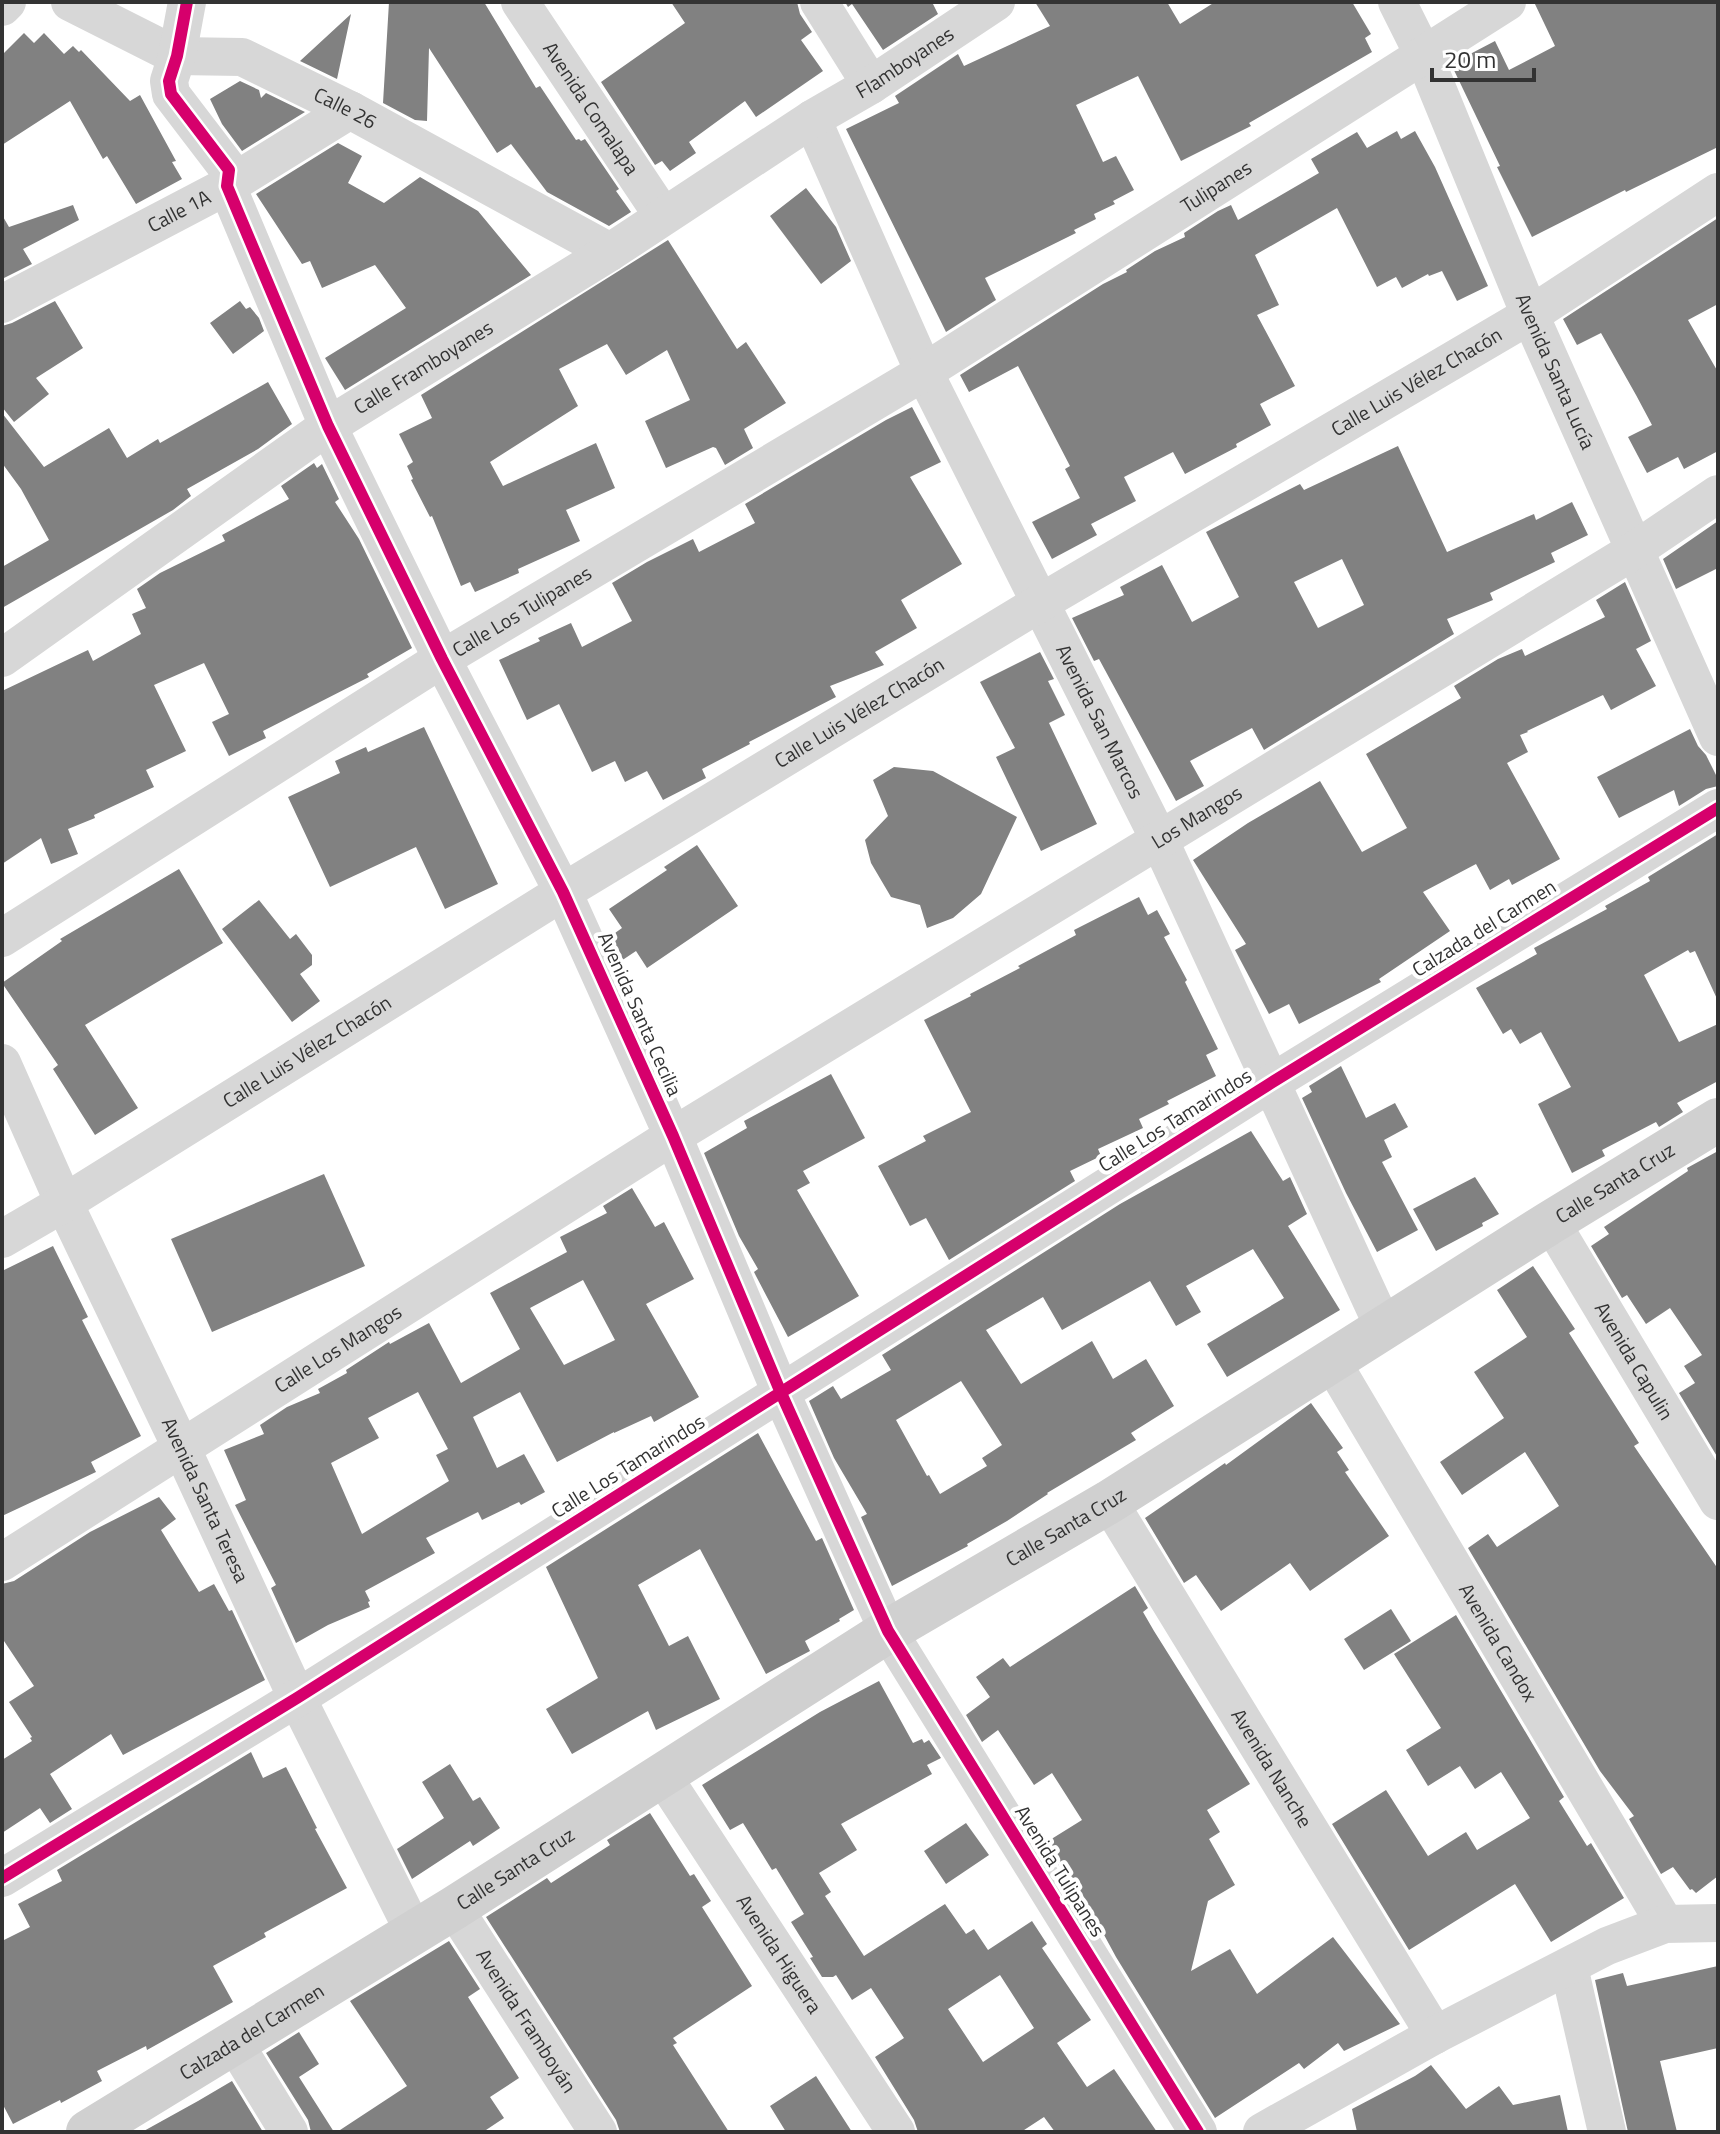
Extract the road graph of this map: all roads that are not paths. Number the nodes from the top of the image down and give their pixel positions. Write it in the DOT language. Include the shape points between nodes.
graph roads {
  1 [pos="7,2"];
  2 [pos="70,2"];
  3 [pos="187,2"];
  4 [pos="520,2"];
  5 [pos="819,2"];
  6 [pos="996,2"];
  7 [pos="1397,2"];
  8 [pos="1507,2"];
  9 [pos="2,7"];
  10 [pos="1423,54"];
  11 [pos="177,56"];
  12 [pos="871,85"];
  13 [pos="350,110"];
  14 [pos="812,119"];
  15 [pos="227,186"];
  16 [pos="1718,192"];
  17 [pos="663,216"];
  18 [pos="610,252"];
  19 [pos="2,304"];
  20 [pos="1530,315"];
  21 [pos="924,372"];
  22 [pos="328,426"];
  23 [pos="1718,494"];
  24 [pos="1635,550"];
  25 [pos="1040,603"];
  26 [pos="2,658"];
  27 [pos="442,659"];
  28 [pos="1718,737"];
  29 [pos="1718,808"];
  30 [pos="1159,839"];
  31 [pos="563,892"];
  32 [pos="2,938"];
  33 [pos="2,1063"];
  34 [pos="1271,1083"];
  35 [pos="1718,1120"];
  36 [pos="673,1136"];
  37 [pos="64,1203"];
  38 [pos="1551,1222"];
  39 [pos="2,1239"];
  40 [pos="1384,1328"];
  41 [pos="1332,1362"];
  42 [pos="781,1393"];
  43 [pos="182,1449"];
  44 [pos="1718,1501"];
  45 [pos="1109,1502"];
  46 [pos="2,1562"];
  47 [pos="888,1631"];
  48 [pos="297,1698"];
  49 [pos="662,1775"];
  50 [pos="2,1878"];
  51 [pos="454,1908"];
  52 [pos="1718,1923"];
  53 [pos="1665,1924"];
  54 [pos="414,1932"];
  55 [pos="1569,1967"];
  56 [pos="1435,2035"];
  57 [pos="235,2044"];
  58 [pos="1328,2115"];
  59 [pos="88,2132"];
  60 [pos="289,2132"];
  61 [pos="598,2132"];
  62 [pos="896,2132"];
  63 [pos="1198,2132"];
  64 [pos="1262,2132"];
  65 [pos="1607,2132"];
  1 -- 9 [label="street"];
  2 -- 11 [label="street, Calle 26"];
  3 -- 11 [label="street, Avenida Santa Cecilia"];
  4 -- 17 [label="street, Avenida Comalapa"];
  5 -- 12 [label="street"];
  6 -- 12 [label="street, Flamboyanes"];
  7 -- 10 [label="street, Avenida Santa Lucía"];
  8 -- 10 [label="street, Tulipanes"];
  10 -- 20 [label="street, Avenida Santa Lucía"];
  10 -- 21 [label="street, Tulipanes"];
  11 -- 13 [label="street, Calle 26" via="242,57"];
  11 -- 15 [label="street, Avenida Santa Cecilia" via="169,81 171,94 229,170"];
  12 -- 14 [label="street, Flamboyanes"];
  13 -- 15 [label="street, Calle 1A"];
  13 -- 18 [label="street, Calle 26"];
  14 -- 17 [label="street, Calle Framboyanes"];
  14 -- 21 [label="street, Avenida San Marcos"];
  15 -- 19 [label="street, Calle 1A"];
  15 -- 22 [label="street, Avenida Santa Cecilia"];
  16 -- 20 [label="street, Calle Luis Vélez Chacón"];
  17 -- 18 [label="street, Calle Framboyanes"];
  18 -- 22 [label="street, Calle Framboyanes"];
  20 -- 24 [label="street, Avenida Santa Lucía"];
  20 -- 25 [label="street, Calle Luis Vélez Chacón"];
  21 -- 25 [label="street, Avenida San Marcos"];
  21 -- 27 [label="street, Calle Los Tulipanes"];
  22 -- 26 [label="street, Calle Framboyanes"];
  22 -- 27 [label="street, Avenida Santa Cecilia"];
  23 -- 24 [label="street, Los Mangos"];
  24 -- 28 [label="street, Avenida Santa Lucía"];
  24 -- 30 [label="street, Los Mangos"];
  25 -- 30 [label="street, Avenida San Marcos"];
  25 -- 31 [label="street, Calle Luis Vélez Chacón"];
  27 -- 31 [label="street, Avenida Santa Cecilia"];
  27 -- 32 [label="street, Calle Los Tulipanes"];
  29 -- 34 [label="street, Calzada del Carmen"];
  30 -- 34 [label="street, Avenida San Marcos"];
  30 -- 36 [label="street, Los Mangos"];
  31 -- 36 [label="street, Avenida Santa Cecilia"];
  31 -- 37 [label="street, Calle Luis Vélez Chacón"];
  33 -- 37 [label="street, Avenida Santa Teresa"];
  34 -- 40 [label="street, Avenida San Marcos"];
  34 -- 42 [label="street, Calle Los Tamarindos"];
  35 -- 38 [label="street, Calle Santa Cruz"];
  36 -- 42 [label="street, Avenida Santa Cecilia"];
  36 -- 43 [label="street, Calle Los Mangos"];
  37 -- 39 [label="street, Calle Luis Vélez Chacón"];
  37 -- 43 [label="street, Avenida Santa Teresa"];
  38 -- 40 [label="street, Calle Santa Cruz"];
  38 -- 44 [label="street, Avenida Capulin"];
  40 -- 41 [label="street, Calle Santa Cruz"];
  41 -- 45 [label="street, Calle Santa Cruz"];
  41 -- 53 [label="street, Avenida Candox"];
  42 -- 47 [label="street, Avenida Santa Cecilia"];
  42 -- 48 [label="street, Calle Los Tamarindos"];
  43 -- 46 [label="street, Calle Los Mangos"];
  43 -- 48 [label="street, Avenida Santa Teresa"];
  45 -- 47 [label="street, Calle Santa Cruz"];
  45 -- 56 [label="street, Avenida Nanche"];
  47 -- 49 [label="street, Calle Santa Cruz"];
  47 -- 63 [label="street, Avenida Tulipanes"];
  48 -- 50 [label="street, Calle Los Tamarindos"];
  48 -- 54 [label="street, Avenida Santa Teresa"];
  49 -- 51 [label="street, Calle Santa Cruz"];
  49 -- 62 [label="street, Avenida Higuera"];
  51 -- 54 [label="street, Calle Santa Cruz"];
  51 -- 61 [label="street, Avenida Framboyán"];
  52 -- 53 [label="street"];
  53 -- 55 [label="street"];
  54 -- 57 [label="street, Calzada del Carmen"];
  55 -- 56 [label="street"];
  55 -- 65 [label="street"];
  56 -- 58 [label="street"];
  57 -- 59 [label="street, Calzada del Carmen"];
  57 -- 60 [label="street"];
  58 -- 64 [label="street"];
}
